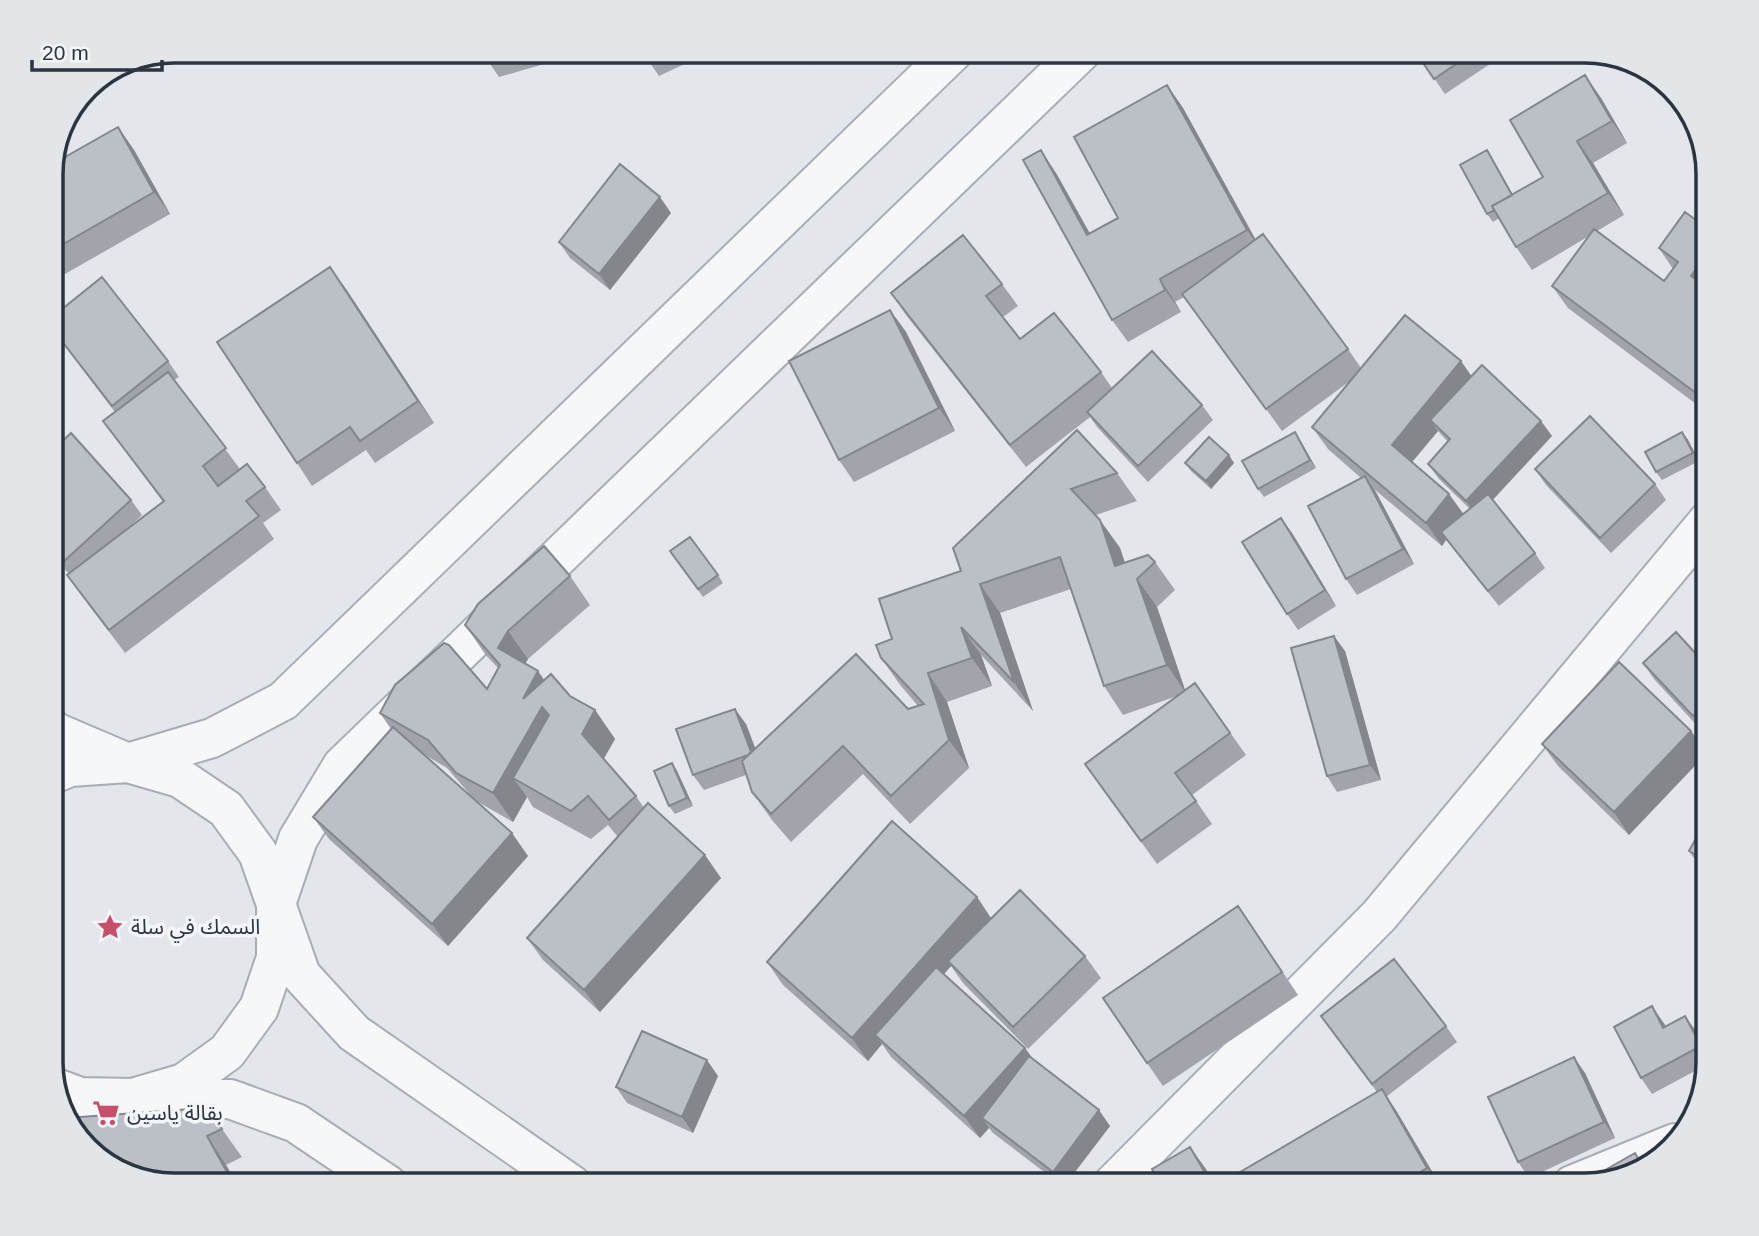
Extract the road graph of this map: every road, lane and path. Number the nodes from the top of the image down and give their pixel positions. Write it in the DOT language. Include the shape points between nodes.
graph roads {
  1 [pos="942,63"];
  2 [pos="1070,63"];
  3 [pos="1696,535"];
  4 [pos="63,735"];
  5 [pos="128,763"];
  6 [pos="63,770"];
  7 [pos="276,904"];
  8 [pos="68,1096"];
  9 [pos="133,1098"];
  10 [pos="1645,1155"];
  11 [pos="1609,1170"];
  12 [pos="370,1173"];
  13 [pos="555,1173"];
  14 [pos="1124,1173"];
  1 -- 5 [label="street" via="283,701 212,738"];
  2 -- 7 [label="street" via="342,766 298,839"];
  3 -- 14 [label="street" via="1379,916"];
  4 -- 5 [label="street"];
  5 -- 6 [label="street"];
  5 -- 7 [label="street" via="180,778 226,809 258,853"];
  7 -- 9 [label="street" via="275,958 259,1009 227,1052 184,1083"];
  7 -- 13 [label="street" via="301,975 354,1033"];
  8 -- 9 [label="street"];
  9 -- 12 [label="street" via="230,1099 296,1123"];
  10 -- 11 [label="street"];
}
